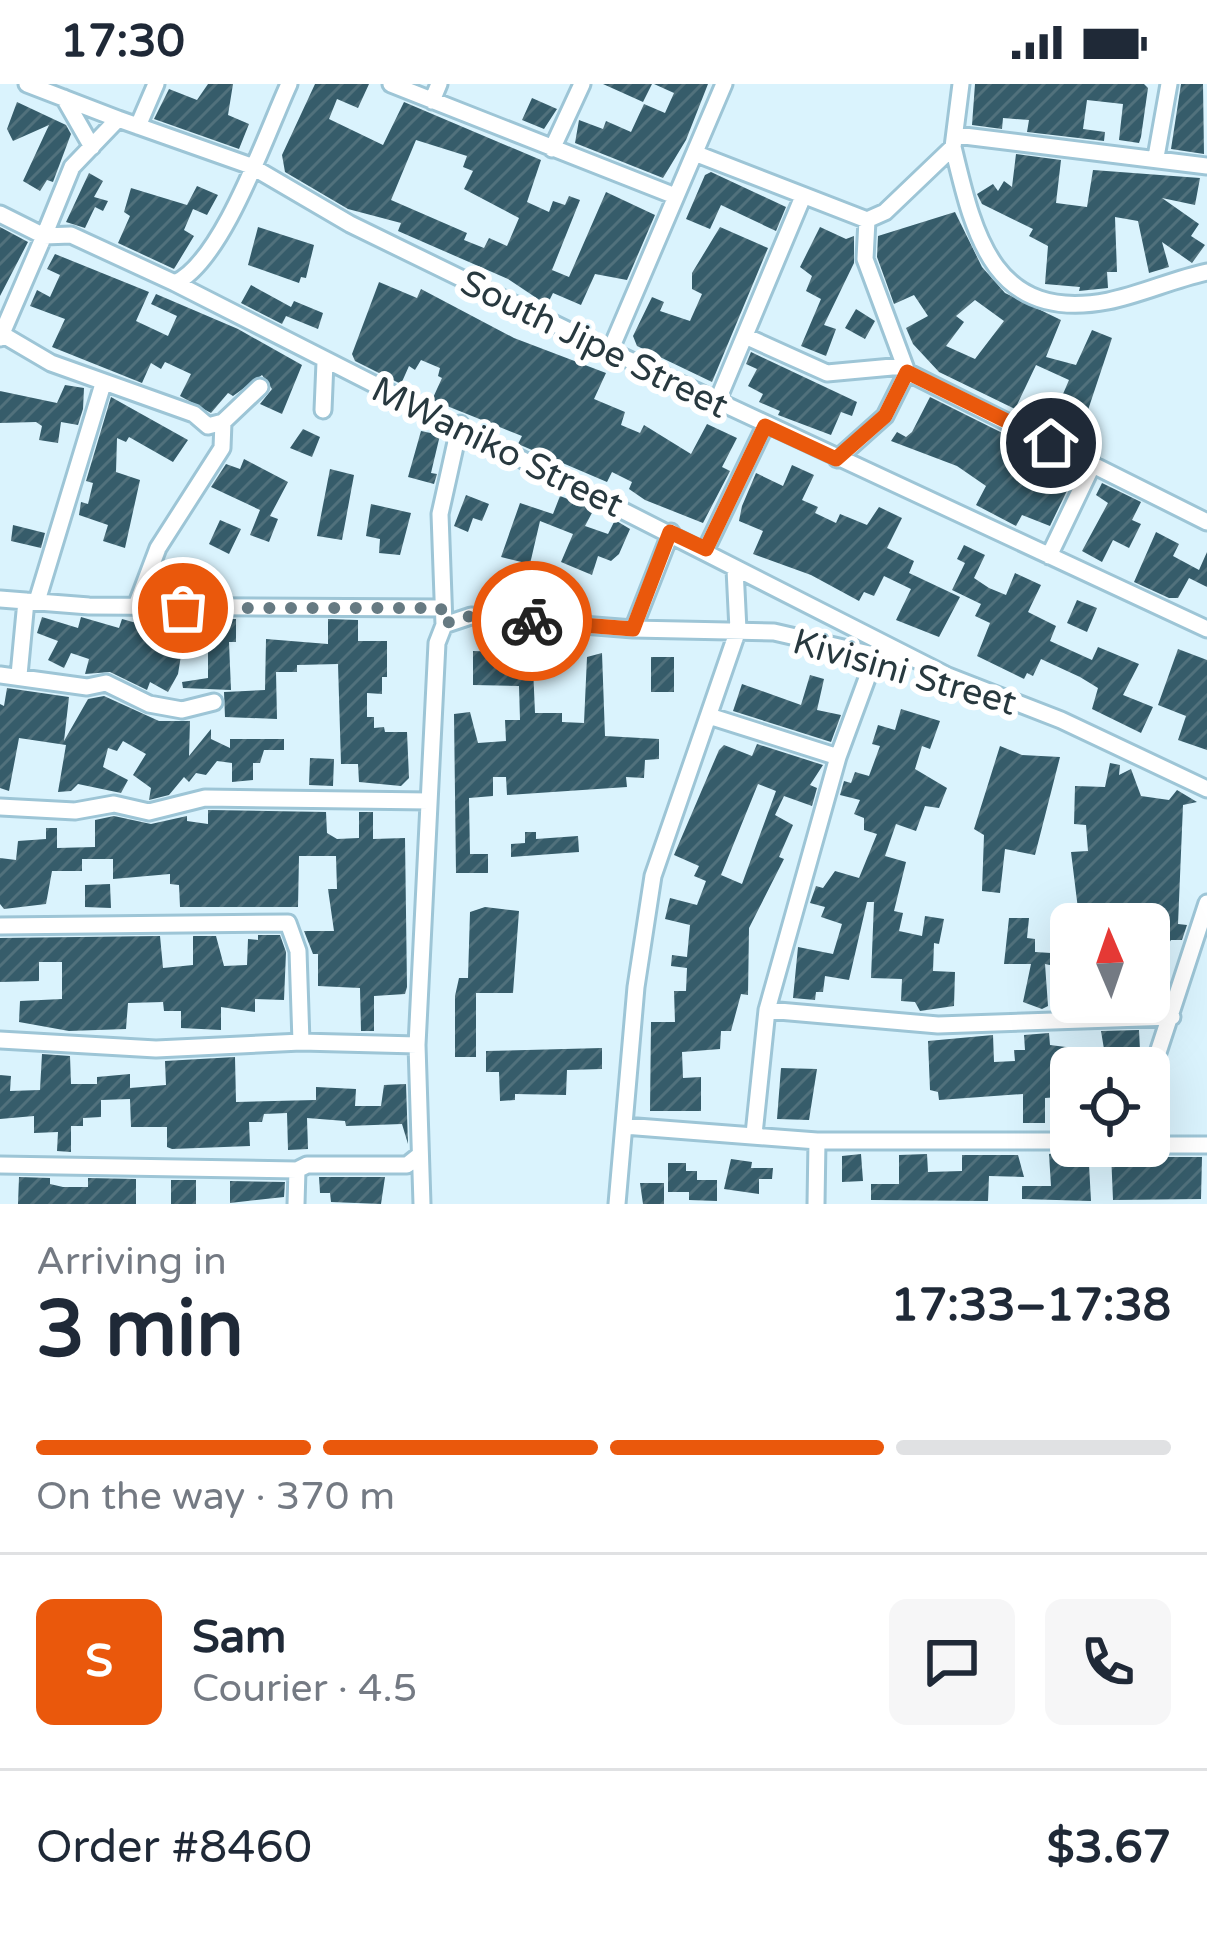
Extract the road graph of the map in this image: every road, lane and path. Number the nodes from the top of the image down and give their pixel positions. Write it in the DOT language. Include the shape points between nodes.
graph roads {
  1 [pos="30,84"];
  2 [pos="156,84"];
  3 [pos="289,84"];
  4 [pos="391,84"];
  5 [pos="439,84"];
  6 [pos="582,84"];
  7 [pos="724,84"];
  8 [pos="961,84"];
  9 [pos="1169,84"];
  10 [pos="64,98"];
  11 [pos="432,101"];
  12 [pos="118,119"];
  13 [pos="138,126"];
  14 [pos="954,141"];
  15 [pos="92,146"];
  16 [pos="552,149"];
  17 [pos="697,154"];
  18 [pos="1156,157"];
  19 [pos="251,166"];
  20 [pos="1207,166"];
  21 [pos="675,196"];
  22 [pos="802,200"];
  23 [pos="0,214"];
  24 [pos="867,220"];
  25 [pos="44,236"];
  26 [pos="1207,272"];
  27 [pos="175,283"];
  28 [pos="1,334"];
  29 [pos="745,336"];
  30 [pos="610,351"];
  31 [pos="325,362"];
  32 [pos="905,369"];
  33 [pos="103,384"];
  34 [pos="260,387"];
  35 [pos="717,402"];
  36 [pos="322,410"];
  37 [pos="224,422"];
  38 [pos="460,424"];
  39 [pos="765,426"];
  40 [pos="836,459"];
  41 [pos="1093,464"];
  42 [pos="1207,522"];
  43 [pos="670,532"];
  44 [pos="706,549"];
  45 [pos="1048,556"];
  46 [pos="734,569"];
  47 [pos="0,599"];
  48 [pos="31,601"];
  49 [pos="136,606"];
  50 [pos="443,616"];
  51 [pos="1207,628"];
  52 [pos="633,629"];
  53 [pos="738,630"];
  54 [pos="876,654"];
  55 [pos="0,675"];
  56 [pos="19,675"];
  57 [pos="948,676"];
  58 [pos="214,702"];
  59 [pos="710,716"];
  60 [pos="838,757"];
  61 [pos="1207,789"];
  62 [pos="429,800"];
  63 [pos="0,807"];
  64 [pos="1207,903"];
  65 [pos="0,926"];
  66 [pos="767,1010"];
  67 [pos="1172,1017"];
  68 [pos="0,1040"];
  69 [pos="302,1042"];
  70 [pos="418,1045"];
  71 [pos="1161,1047"];
  72 [pos="623,1126"];
  73 [pos="754,1134"];
  74 [pos="818,1141"];
  75 [pos="1050,1141"];
  76 [pos="1170,1145"];
  77 [pos="1207,1145"];
  78 [pos="417,1157"];
  79 [pos="0,1166"];
  80 [pos="297,1170"];
  81 [pos="820,1202"];
  82 [pos="296,1204"];
  83 [pos="422,1204"];
  84 [pos="617,1204"];
  1 -- 10 [label="street, South Jipe Street"];
  2 -- 13 [label="street"];
  3 -- 19 [label="street"];
  4 -- 11 [label="street"];
  5 -- 11 [label="street"];
  6 -- 16 [label="street"];
  7 -- 17 [label="street"];
  8 -- 14 [label="street"];
  9 -- 18 [label="street"];
  10 -- 12 [label="street, South Jipe Street"];
  10 -- 15 [label="street"];
  11 -- 16 [label="street"];
  12 -- 13 [label="street, South Jipe Street"];
  12 -- 15 [label="street"];
  13 -- 19 [label="street, South Jipe Street"];
  14 -- 18 [label="street"];
  14 -- 24 [label="street" via="885,212"];
  14 -- 26 [label="street" via="972,231 1015,287 1054,304 1104,302"];
  15 -- 25 [label="street" via="72,167"];
  16 -- 21 [label="street"];
  17 -- 21 [label="street"];
  17 -- 22 [label="street"];
  18 -- 20 [label="street"];
  19 -- 27 [label="street" via="200,265"];
  19 -- 30 [label="street, South Jipe Street" via="350,224"];
  21 -- 30 [label="street"];
  22 -- 24 [label="street"];
  22 -- 29 [label="street"];
  23 -- 25 [label="street, MWaniko Street"];
  24 -- 32 [label="street" via="866,259"];
  25 -- 27 [label="street, MWaniko Street" via="71,235"];
  25 -- 28 [label="street"];
  27 -- 31 [label="street, MWaniko Street"];
  28 -- 33 [label="street"];
  29 -- 32 [label="street" via="827,373"];
  29 -- 35 [label="street"];
  30 -- 35 [label="street, South Jipe Street"];
  31 -- 36 [label="street"];
  31 -- 38 [label="street, MWaniko Street"];
  32 -- 40 [label="street" via="885,416"];
  32 -- 41 [label="street"];
  33 -- 37 [label="street" via="208,426"];
  33 -- 48 [label="street"];
  34 -- 37 [label="street"];
  35 -- 39 [label="street, South Jipe Street"];
  37 -- 49 [label="street" via="222,448 158,548"];
  38 -- 43 [label="street, MWaniko Street"];
  38 -- 50 [label="street" via="440,514"];
  39 -- 40 [label="street, South Jipe Street"];
  39 -- 44 [label="street"];
  40 -- 45 [label="street, South Jipe Street"];
  41 -- 42 [label="street"];
  41 -- 45 [label="street"];
  43 -- 44 [label="street, MWaniko Street"];
  43 -- 52 [label="street"];
  44 -- 46 [label="street, MWaniko Street"];
  45 -- 51 [label="street, South Jipe Street"];
  46 -- 53 [label="street"];
  46 -- 57 [label="street, MWaniko Street"];
  47 -- 48 [label="street, Kivisini Street"];
  48 -- 49 [label="street, Kivisini Street"];
  48 -- 56 [label="street"];
  49 -- 50 [label="street, Kivisini Street"];
  50 -- 52 [label="street, Kivisini Street"];
  50 -- 62 [label="street"];
  52 -- 53 [label="street, Kivisini Street"];
  53 -- 54 [label="street, Kivisini Street"];
  53 -- 59 [label="street"];
  54 -- 57 [label="street, Kivisini Street"];
  54 -- 60 [label="street"];
  55 -- 56 [label="street"];
  56 -- 58 [label="street" via="87,687 106,682 182,710"];
  57 -- 61 [label="street, Kivisini Street"];
  59 -- 60 [label="street"];
  59 -- 72 [label="street" via="653,875"];
  60 -- 66 [label="street"];
  62 -- 63 [label="street" via="205,798 149,812 114,804"];
  62 -- 70 [label="street"];
  64 -- 67 [label="street"];
  65 -- 69 [label="street" via="288,923 298,951"];
  66 -- 67 [label="street" via="938,1025"];
  66 -- 73 [label="street"];
  67 -- 71 [label="street"];
  68 -- 69 [label="street" via="156,1048"];
  69 -- 70 [label="street"];
  70 -- 78 [label="street"];
  72 -- 73 [label="street"];
  72 -- 84 [label="street"];
  73 -- 74 [label="street"];
  74 -- 75 [label="street"];
  74 -- 81 [label="street"];
  76 -- 77 [label="street"];
  78 -- 80 [label="street" via="407,1165"];
  78 -- 83 [label="street"];
  79 -- 80 [label="street"];
  80 -- 82 [label="street"];
}
